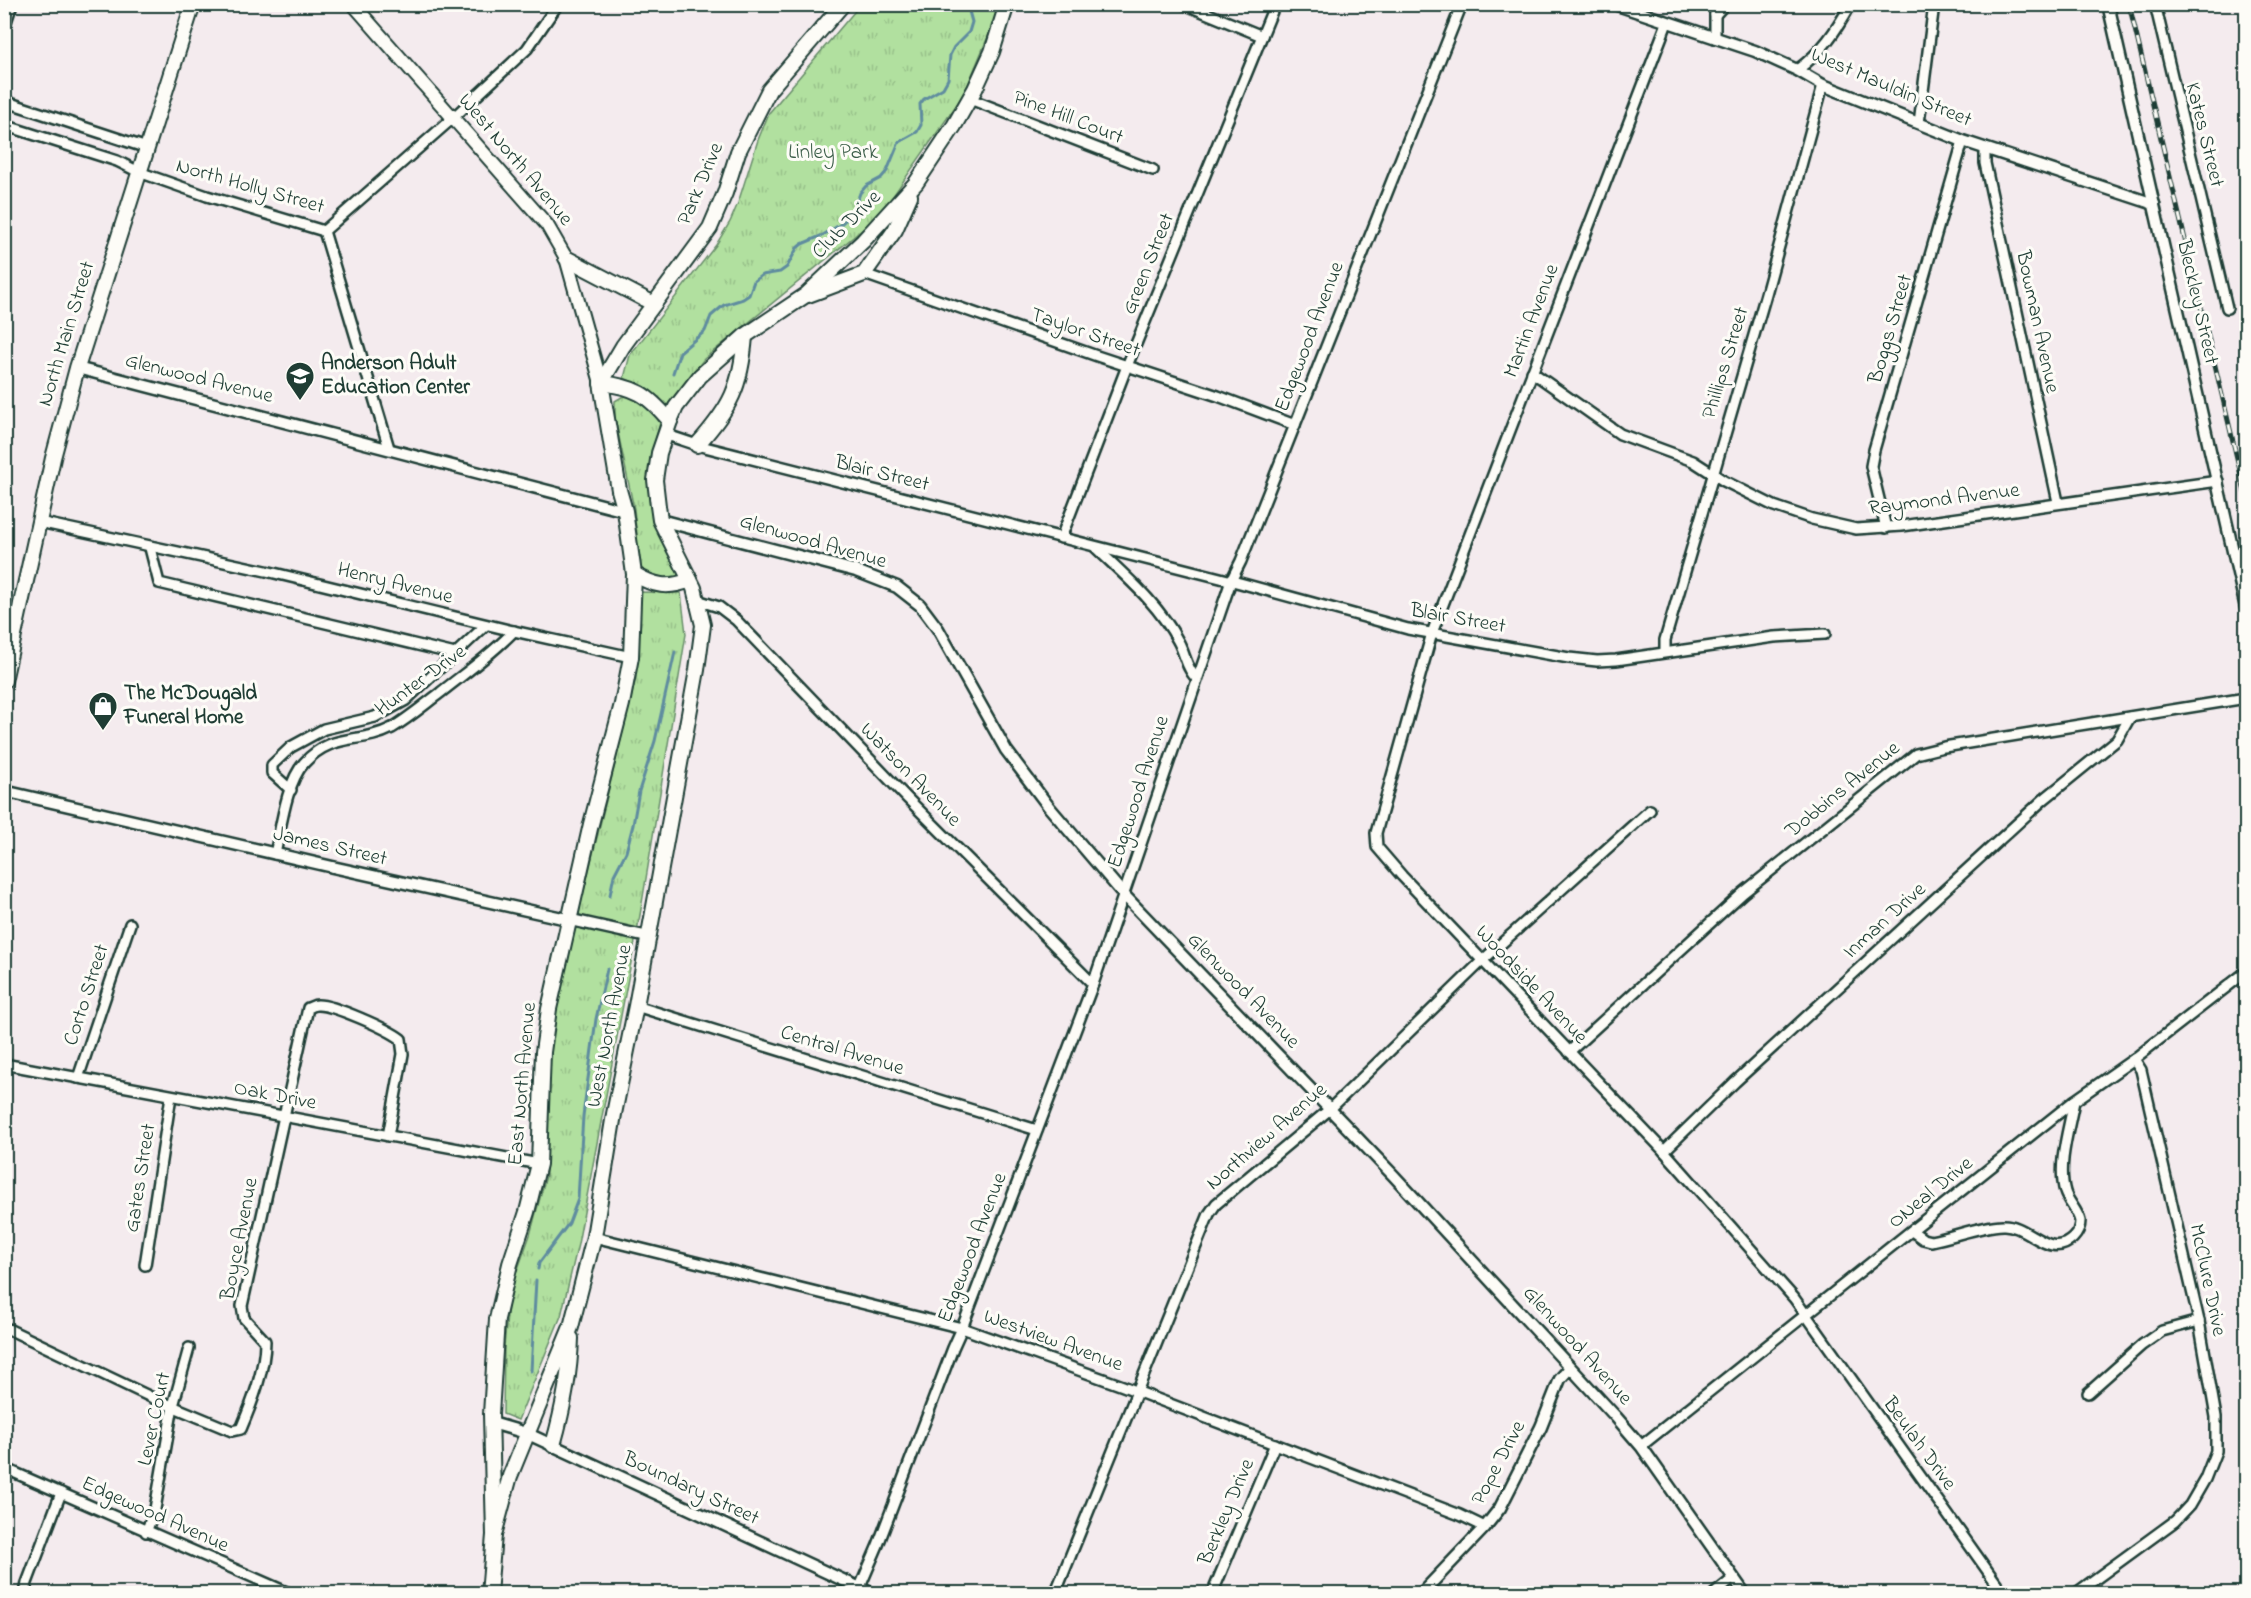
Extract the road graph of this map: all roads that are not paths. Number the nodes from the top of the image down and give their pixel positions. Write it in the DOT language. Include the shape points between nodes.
graph roads {
  1 [pos="12,4"];
  2 [pos="194,4"];
  3 [pos="353,4"];
  4 [pos="558,4"];
  5 [pos="843,4"];
  6 [pos="1007,4"];
  7 [pos="1184,4"];
  8 [pos="1275,4"];
  9 [pos="1462,4"];
  10 [pos="1614,4"];
  11 [pos="1715,4"];
  12 [pos="1725,4"];
  13 [pos="1851,4"];
  14 [pos="1934,4"];
  15 [pos="2108,4"];
  16 [pos="2155,4"];
  17 [pos="1715,15"];
  18 [pos="1667,23"];
  19 [pos="4,28"];
  20 [pos="1262,36"];
  21 [pos="1715,38"];
  22 [pos="1797,70"];
  23 [pos="1824,85"];
  24 [pos="970,99"];
  25 [pos="4,101"];
  26 [pos="454,117"];
  27 [pos="1918,123"];
  28 [pos="4,125"];
  29 [pos="1963,141"];
  30 [pos="147,148"];
  31 [pos="1985,148"];
  32 [pos="1153,170"];
  33 [pos="139,172"];
  34 [pos="916,183"];
  35 [pos="2154,204"];
  36 [pos="324,231"];
  37 [pos="566,258"];
  38 [pos="864,274"];
  39 [pos="806,295"];
  40 [pos="654,304"];
  41 [pos="2227,308"];
  42 [pos="745,336"];
  43 [pos="1127,366"];
  44 [pos="77,368"];
  45 [pos="1532,372"];
  46 [pos="601,383"];
  47 [pos="670,421"];
  48 [pos="1295,425"];
  49 [pos="664,434"];
  50 [pos="697,445"];
  51 [pos="389,448"];
  52 [pos="1713,472"];
  53 [pos="2218,482"];
  54 [pos="2058,502"];
  55 [pos="625,511"];
  56 [pos="660,520"];
  57 [pos="39,522"];
  58 [pos="1886,528"];
  59 [pos="1061,538"];
  60 [pos="1093,546"];
  61 [pos="150,548"];
  62 [pos="634,574"];
  63 [pos="690,580"];
  64 [pos="1231,581"];
  65 [pos="697,600"];
  66 [pos="2247,608"];
  67 [pos="11,618"];
  68 [pos="486,625"];
  69 [pos="514,631"];
  70 [pos="1432,633"];
  71 [pos="1825,634"];
  72 [pos="1665,652"];
  73 [pos="455,654"];
  74 [pos="631,657"];
  75 [pos="1197,678"];
  76 [pos="4,681"];
  77 [pos="2247,698"];
  78 [pos="2130,717"];
  79 [pos="291,790"];
  80 [pos="4,791"];
  81 [pos="1650,810"];
  82 [pos="275,854"];
  83 [pos="1124,896"];
  84 [pos="571,921"];
  85 [pos="130,924"];
  86 [pos="648,937"];
  87 [pos="1483,960"];
  88 [pos="2247,972"];
  89 [pos="1093,984"];
  90 [pos="636,1006"];
  91 [pos="1569,1052"];
  92 [pos="2134,1059"];
  93 [pos="4,1064"];
  94 [pos="78,1078"];
  95 [pos="171,1096"];
  96 [pos="2074,1101"];
  97 [pos="1330,1109"];
  98 [pos="284,1116"];
  99 [pos="1037,1130"];
  100 [pos="388,1136"];
  101 [pos="1664,1151"];
  102 [pos="538,1164"];
  103 [pos="1912,1232"];
  104 [pos="594,1237"];
  105 [pos="145,1265"];
  106 [pos="1805,1315"];
  107 [pos="2199,1321"];
  108 [pos="4,1327"];
  109 [pos="571,1327"];
  110 [pos="962,1328"];
  111 [pos="189,1348"];
  112 [pos="1570,1368"];
  113 [pos="1137,1391"];
  114 [pos="2088,1393"];
  115 [pos="173,1406"];
  116 [pos="492,1423"];
  117 [pos="526,1433"];
  118 [pos="1275,1444"];
  119 [pos="553,1445"];
  120 [pos="1641,1446"];
  121 [pos="4,1468"];
  122 [pos="61,1493"];
  123 [pos="1485,1527"];
  124 [pos="146,1532"];
  125 [pos="494,1535"];
  126 [pos="1734,1578"];
  127 [pos="859,1591"];
  128 [pos="286,1592"];
  129 [pos="25,1593"];
  130 [pos="489,1593"];
  131 [pos="873,1593"];
  132 [pos="1055,1593"];
  133 [pos="1212,1593"];
  134 [pos="1421,1593"];
  135 [pos="1714,1593"];
  136 [pos="1745,1593"];
  137 [pos="2004,1593"];
  138 [pos="2074,1593"];
  1 -- 19 [label="street"];
  2 -- 30 [label="main road, North Main Street"];
  3 -- 26 [label="main road, West North Avenue"];
  4 -- 26 [label="street, North Holly Street" via="527,49"];
  5 -- 40 [label="main road, Park Drive" via="769,90 738,152 710,228"];
  6 -- 24 [label="main road, Club Drive" via="992,52"];
  7 -- 20 [label="street"];
  8 -- 20 [label="street, Green Street"];
  9 -- 48 [label="street, Edgewood Avenue"];
  10 -- 18 [label="street, West Mauldin Street"];
  11 -- 17 [label="street"];
  12 -- 17 [label="street"];
  13 -- 22 [label="street" via="1819,53"];
  14 -- 27 [label="street"];
  15 -- 35 [label="street, Bleckley Street"];
  16 -- 41 [label="street, Kates Street"];
  17 -- 21 [label="street"];
  18 -- 21 [label="street, West Mauldin Street"];
  18 -- 45 [label="street, Martin Avenue"];
  20 -- 43 [label="street, Green Street"];
  21 -- 22 [label="street, West Mauldin Street"];
  22 -- 23 [label="street, West Mauldin Street"];
  23 -- 27 [label="street, West Mauldin Street"];
  23 -- 52 [label="street, Phillips Street"];
  24 -- 32 [label="street, Pine Hill Court"];
  24 -- 34 [label="main road, Club Drive"];
  25 -- 30 [label="street"];
  26 -- 36 [label="street, North Holly Street"];
  26 -- 37 [label="main road, West North Avenue" via="547,225"];
  27 -- 29 [label="street, West Mauldin Street"];
  28 -- 33 [label="street, North Holly Street" via="117,161"];
  29 -- 31 [label="street, West Mauldin Street"];
  29 -- 58 [label="street, Boggs Street" via="1874,450 1871,466"];
  30 -- 33 [label="main road, North Main Street"];
  31 -- 35 [label="street, West Mauldin Street"];
  31 -- 54 [label="street, Bowman Avenue" via="1985,163"];
  33 -- 36 [label="street, North Holly Street"];
  33 -- 44 [label="main road, North Main Street"];
  34 -- 38 [label="main road" via="896,230"];
  34 -- 39 [label="main road, Club Drive"];
  35 -- 53 [label="street, Bleckley Street"];
  36 -- 51 [label="street"];
  37 -- 40 [label="main road"];
  37 -- 46 [label="main road, West North Avenue"];
  38 -- 39 [label="main road"];
  38 -- 43 [label="street, Taylor Street"];
  39 -- 42 [label="main road, Club Drive"];
  40 -- 46 [label="main road, Park Drive"];
  42 -- 47 [label="main road, Club Drive" via="700,376"];
  42 -- 50 [label="main road" via="743,366 735,393 719,420"];
  43 -- 48 [label="street, Taylor Street"];
  43 -- 59 [label="street, Green Street"];
  44 -- 51 [label="street, Glenwood Avenue"];
  44 -- 57 [label="main road, North Main Street"];
  45 -- 52 [label="street, Raymond Avenue" via="1620,434"];
  45 -- 70 [label="street, Martin Avenue"];
  46 -- 47 [label="main road" via="625,386 642,394"];
  46 -- 55 [label="main road, West North Avenue"];
  47 -- 49 [label="main road, Club Drive"];
  48 -- 64 [label="street, Edgewood Avenue"];
  49 -- 50 [label="street, Blair Street"];
  49 -- 56 [label="main road, Club Drive" via="656,480"];
  50 -- 59 [label="street, Blair Street"];
  51 -- 55 [label="street, Glenwood Avenue"];
  52 -- 58 [label="street, Raymond Avenue" via="1774,506 1812,519 1856,529"];
  52 -- 72 [label="street, Phillips Street" via="1665,640"];
  53 -- 54 [label="street, Raymond Avenue"];
  53 -- 66 [label="street, Bleckley Street"];
  54 -- 58 [label="street, Raymond Avenue"];
  55 -- 62 [label="main road, East North Avenue"];
  56 -- 63 [label="main road, West North Avenue"];
  56 -- 83 [label="street, Glenwood Avenue" via="856,571 897,587 920,605 938,629 1006,750"];
  57 -- 61 [label="street, Henry Avenue"];
  57 -- 67 [label="main road, North Main Street"];
  59 -- 60 [label="street, Blair Street"];
  60 -- 64 [label="street, Blair Street"];
  60 -- 75 [label="street, Blair Street" via="1144,593 1178,641"];
  61 -- 68 [label="street, Henry Avenue" via="266,571"];
  61 -- 73 [label="street" via="159,583"];
  62 -- 63 [label="main road" via="663,587"];
  62 -- 74 [label="main road, East North Avenue"];
  63 -- 65 [label="main road, West North Avenue"];
  64 -- 70 [label="street, Blair Street"];
  64 -- 75 [label="street, Edgewood Avenue"];
  65 -- 86 [label="main road, West North Avenue" via="703,625 697,670"];
  65 -- 89 [label="street, Watson Avenue" via="719,607 735,620"];
  67 -- 76 [label="main road, North Main Street"];
  68 -- 69 [label="street, Henry Avenue"];
  68 -- 73 [label="street, Hunter Drive"];
  69 -- 74 [label="street, Henry Avenue"];
  69 -- 79 [label="street, Hunter Drive" via="391,728 334,741 320,749 303,764"];
  70 -- 72 [label="street, Blair Street" via="1597,661"];
  70 -- 87 [label="street, Woodside Avenue" via="1377,833 1377,847"];
  71 -- 72 [label="street, Blair Street"];
  73 -- 79 [label="street, Hunter Drive" via="405,700 375,717 324,729 291,747 272,765 272,773"];
  74 -- 84 [label="main road, East North Avenue"];
  75 -- 83 [label="street, Edgewood Avenue"];
  77 -- 78 [label="street, Dobbins Avenue"];
  78 -- 91 [label="street, Dobbins Avenue" via="1916,754 1743,893"];
  78 -- 101 [label="street, Inman Drive" via="2117,740 2043,800"];
  79 -- 82 [label="street, Hunter Drive"];
  80 -- 82 [label="street, James Street"];
  81 -- 87 [label="street, Northview Avenue"];
  82 -- 84 [label="street, James Street"];
  83 -- 89 [label="street, Edgewood Avenue"];
  83 -- 97 [label="street, Glenwood Avenue"];
  84 -- 86 [label="street, James Street"];
  84 -- 102 [label="main road, East North Avenue" via="549,1009 543,1052"];
  85 -- 94 [label="street, Corto Street"];
  86 -- 90 [label="main road, West North Avenue"];
  87 -- 91 [label="street, Woodside Avenue"];
  87 -- 97 [label="street, Northview Avenue"];
  88 -- 92 [label="street, ONeal Drive"];
  89 -- 99 [label="street, Edgewood Avenue"];
  90 -- 99 [label="street, Central Avenue"];
  90 -- 104 [label="main road, West North Avenue"];
  91 -- 101 [label="street, Woodside Avenue"];
  92 -- 96 [label="street, ONeal Drive"];
  92 -- 107 [label="street, McClure Drive" via="2141,1070"];
  93 -- 94 [label="street, Oak Drive"];
  94 -- 95 [label="street, Oak Drive"];
  95 -- 98 [label="street, Oak Drive"];
  95 -- 105 [label="street, Gates Street"];
  96 -- 103 [label="street, ONeal Drive"];
  96 -- 103 [label="street" via="2062,1175 2080,1221 2071,1240 2062,1246 2050,1246 2022,1230 2003,1225 1930,1241"];
  97 -- 112 [label="street, Glenwood Avenue"];
  97 -- 113 [label="street, Northview Avenue" via="1209,1214"];
  98 -- 100 [label="street, Oak Drive"];
  98 -- 100 [label="street" via="308,1008 318,1005 389,1030 401,1039 403,1054"];
  98 -- 115 [label="street, Boyce Avenue" via="242,1306 244,1318 265,1341 248,1413 241,1429 232,1431"];
  99 -- 110 [label="street, Edgewood Avenue"];
  100 -- 102 [label="street, Oak Drive"];
  101 -- 106 [label="street, Woodside Avenue"];
  102 -- 116 [label="main road, East North Avenue" via="496,1320"];
  103 -- 106 [label="street, ONeal Drive"];
  104 -- 109 [label="main road, West North Avenue"];
  104 -- 110 [label="street, Westview Avenue"];
  106 -- 120 [label="street, ONeal Drive"];
  106 -- 137 [label="street, Beulah Drive"];
  107 -- 114 [label="street" via="2162,1331"];
  107 -- 138 [label="street, McClure Drive" via="2216,1417 2216,1451 2205,1479 2175,1521"];
  108 -- 115 [label="street"];
  109 -- 117 [label="main road, West North Avenue"];
  109 -- 119 [label="main road" via="570,1366"];
  110 -- 113 [label="street, Westview Avenue"];
  110 -- 127 [label="street, Edgewood Avenue"];
  111 -- 115 [label="street, Lever Court"];
  112 -- 120 [label="street, Glenwood Avenue"];
  112 -- 123 [label="street, Pope Drive" via="1560,1379 1541,1427 1500,1508"];
  113 -- 118 [label="street, Westview Avenue"];
  113 -- 132 [label="street, Northview Avenue"];
  115 -- 124 [label="street, Lever Court" via="155,1509"];
  116 -- 117 [label="street, Boundary Street"];
  116 -- 125 [label="main road, East North Avenue"];
  117 -- 119 [label="street, Boundary Street"];
  117 -- 125 [label="main road, West North Avenue"];
  118 -- 123 [label="street, Westview Avenue"];
  118 -- 133 [label="street, Berkley Drive"];
  119 -- 127 [label="street, Boundary Street"];
  120 -- 126 [label="street, Glenwood Avenue"];
  121 -- 122 [label="street, Edgewood Avenue"];
  122 -- 124 [label="street, Edgewood Avenue"];
  122 -- 129 [label="street"];
  123 -- 134 [label="street, Pope Drive"];
  124 -- 128 [label="street, Edgewood Avenue"];
  125 -- 130 [label="main road, East North Avenue"];
  126 -- 135 [label="street"];
  126 -- 136 [label="street, Glenwood Avenue"];
  127 -- 131 [label="street, Boundary Street"];
}
